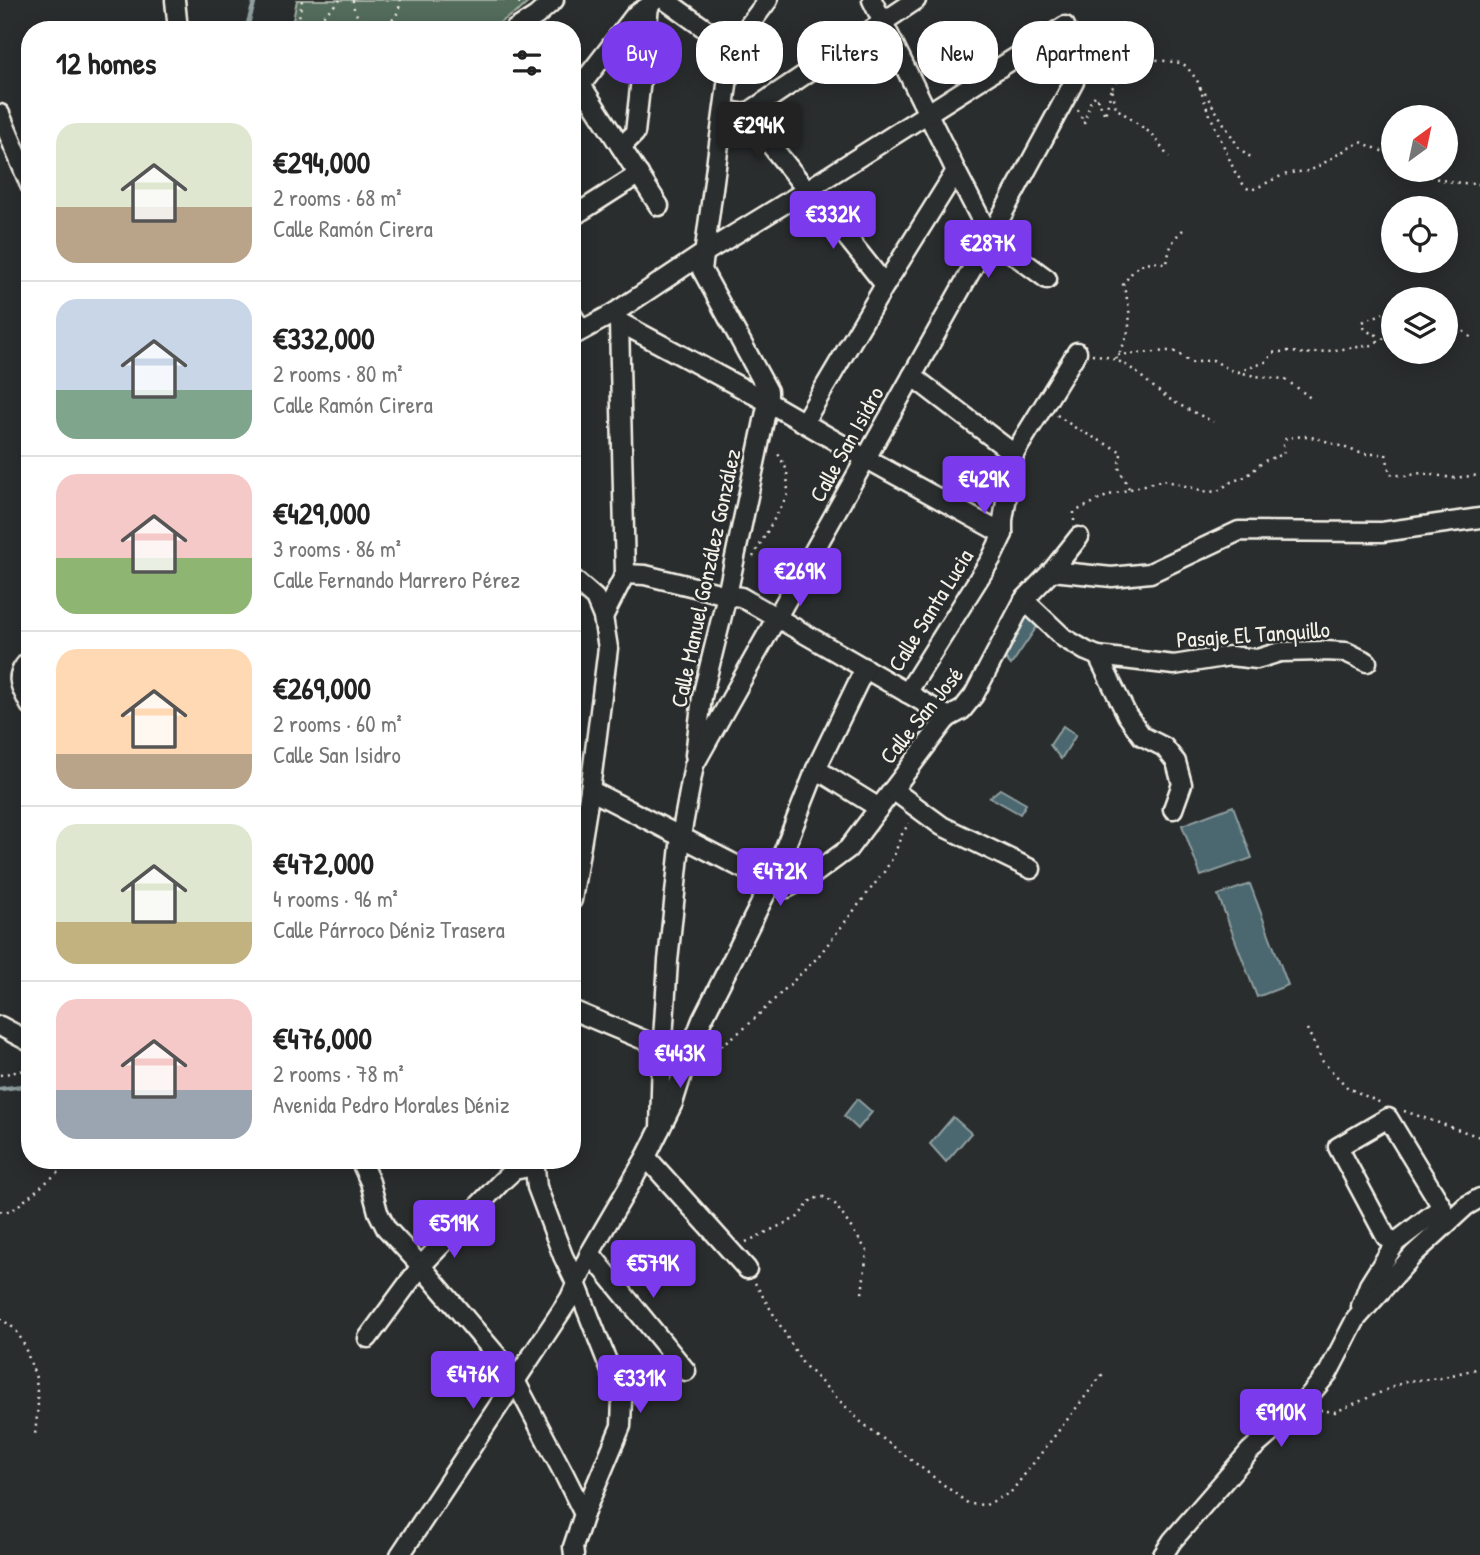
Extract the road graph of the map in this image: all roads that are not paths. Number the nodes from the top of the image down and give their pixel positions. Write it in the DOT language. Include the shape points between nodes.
graph roads {
  1 [pos="175,0"];
  2 [pos="554,0"];
  3 [pos="768,0"];
  4 [pos="873,0"];
  5 [pos="916,0"];
  6 [pos="656,2"];
  7 [pos="177,21"];
  8 [pos="541,21"];
  9 [pos="752,21"];
  10 [pos="883,21"];
  11 [pos="884,21"];
  12 [pos="696,26"];
  13 [pos="1012,60"];
  14 [pos="903,62"];
  15 [pos="797,80"];
  16 [pos="581,84"];
  17 [pos="727,84"];
  18 [pos="1072,84"];
  19 [pos="581,92"];
  20 [pos="724,110"];
  21 [pos="929,113"];
  22 [pos="0,114"];
  23 [pos="746,114"];
  24 [pos="621,147"];
  25 [pos="21,164"];
  26 [pos="956,170"];
  27 [pos="639,174"];
  28 [pos="807,190"];
  29 [pos="659,206"];
  30 [pos="581,210"];
  31 [pos="990,237"];
  32 [pos="704,253"];
  33 [pos="1047,279"];
  34 [pos="885,285"];
  35 [pos="617,317"];
  36 [pos="581,326"];
  37 [pos="1077,352"];
  38 [pos="912,376"];
  39 [pos="768,402"];
  40 [pos="804,422"];
  41 [pos="1014,454"];
  42 [pos="865,458"];
  43 [pos="1480,518"];
  44 [pos="1003,534"];
  45 [pos="1079,537"];
  46 [pos="1052,571"];
  47 [pos="625,574"];
  48 [pos="581,586"];
  49 [pos="727,596"];
  50 [pos="1024,600"];
  51 [pos="603,617"];
  52 [pos="777,617"];
  53 [pos="1098,656"];
  54 [pos="1367,662"];
  55 [pos="865,668"];
  56 [pos="907,693"];
  57 [pos="949,717"];
  58 [pos="694,765"];
  59 [pos="816,769"];
  60 [pos="590,790"];
  61 [pos="893,790"];
  62 [pos="879,808"];
  63 [pos="1173,809"];
  64 [pos="681,836"];
  65 [pos="581,845"];
  66 [pos="1031,869"];
  67 [pos="771,883"];
  68 [pos="581,1014"];
  69 [pos="0,1026"];
  70 [pos="21,1037"];
  71 [pos="663,1048"];
  72 [pos="687,1058"];
  73 [pos="660,1129"];
  74 [pos="646,1157"];
  75 [pos="364,1169"];
  76 [pos="517,1169"];
  77 [pos="535,1169"];
  78 [pos="1480,1198"];
  79 [pos="1396,1242"];
  80 [pos="590,1254"];
  81 [pos="421,1266"];
  82 [pos="747,1269"];
  83 [pos="576,1283"];
  84 [pos="1356,1319"];
  85 [pos="592,1321"];
  86 [pos="554,1323"];
  87 [pos="368,1338"];
  88 [pos="686,1371"];
  89 [pos="515,1383"];
  90 [pos="584,1514"];
  91 [pos="400,1555"];
  92 [pos="574,1555"];
  93 [pos="1163,1555"];
  1 -- 7 [label="street"];
  2 -- 8 [label="street"];
  3 -- 9 [label="street"];
  4 -- 10 [label="street"];
  5 -- 11 [label="street"];
  6 -- 12 [label="street"];
  6 -- 16 [label="street" via="635,15"];
  6 -- 24 [label="street" via="635,134"];
  13 -- 21 [label="street"];
  14 -- 21 [label="street"];
  15 -- 23 [label="street"];
  17 -- 20 [label="street"];
  18 -- 31 [label="street, Calle San Isidro"];
  19 -- 24 [label="street"];
  20 -- 23 [label="street"];
  20 -- 32 [label="street"];
  21 -- 26 [label="street"];
  21 -- 28 [label="street"];
  22 -- 25 [label="street"];
  23 -- 28 [label="street"];
  24 -- 27 [label="street"];
  26 -- 31 [label="street"];
  26 -- 34 [label="street"];
  27 -- 29 [label="street"];
  27 -- 30 [label="street"];
  28 -- 32 [label="street"];
  28 -- 34 [label="street"];
  31 -- 33 [label="street"];
  31 -- 38 [label="street, Calle San Isidro"];
  32 -- 35 [label="street"];
  32 -- 39 [label="street" via="702,270 768,391"];
  34 -- 40 [label="street"];
  35 -- 36 [label="street"];
  35 -- 39 [label="street"];
  35 -- 47 [label="street"];
  37 -- 41 [label="street, Calle Santa Lucia"];
  38 -- 41 [label="street"];
  38 -- 42 [label="street, Calle San Isidro"];
  39 -- 40 [label="street"];
  39 -- 49 [label="street, Calle Manuel González González"];
  40 -- 42 [label="street"];
  41 -- 44 [label="street, Calle Santa Lucia"];
  42 -- 44 [label="street"];
  42 -- 52 [label="street, Calle San Isidro"];
  43 -- 46 [label="street" via="1382,532 1239,531 1150,573 1112,577"];
  44 -- 56 [label="street, Calle Santa Lucia"];
  45 -- 46 [label="street, Calle San José"];
  46 -- 50 [label="street, Calle San José"];
  47 -- 49 [label="street"];
  47 -- 51 [label="street"];
  48 -- 51 [label="street" via="595,598"];
  49 -- 52 [label="street" via="741,597"];
  49 -- 58 [label="street, Calle Manuel González González" via="702,697"];
  50 -- 53 [label="street, Pasaje El Tanquillo" via="1064,638"];
  50 -- 57 [label="street, Calle San José" via="974,695"];
  51 -- 60 [label="street" via="608,648"];
  52 -- 55 [label="street"];
  52 -- 58 [label="street, Calle San Isidro"];
  53 -- 54 [label="street, Pasaje El Tanquillo" via="1174,665 1230,656 1257,659 1280,652 1324,651 1346,652"];
  53 -- 63 [label="street" via="1142,736 1164,747 1176,762 1182,783"];
  55 -- 56 [label="street"];
  55 -- 59 [label="street"];
  56 -- 57 [label="street"];
  57 -- 61 [label="street, Calle San José"];
  58 -- 64 [label="street, Calle San Isidro"];
  59 -- 62 [label="street"];
  59 -- 67 [label="street"];
  60 -- 64 [label="street"];
  60 -- 65 [label="street"];
  61 -- 62 [label="street, Calle San José"];
  61 -- 66 [label="street" via="942,826"];
  62 -- 67 [label="street, Calle San José" via="848,849 814,874 787,888"];
  64 -- 67 [label="street"];
  64 -- 71 [label="street, Calle San Isidro"];
  67 -- 72 [label="street"];
  68 -- 71 [label="street"];
  69 -- 70 [label="street"];
  71 -- 72 [label="street"];
  71 -- 73 [label="street, Calle San Isidro"];
  72 -- 73 [label="street"];
  73 -- 74 [label="street"];
  74 -- 80 [label="street"];
  74 -- 82 [label="street"];
  75 -- 81 [label="street" via="386,1228"];
  76 -- 81 [label="street"];
  77 -- 83 [label="street" via="537,1187"];
  78 -- 84 [label="street" via="1414,1254"];
  79 -- 79 [label="street" via="1442,1207 1388,1118 1338,1147 1387,1237"];
  79 -- 84 [label="street" via="1369,1285"];
  80 -- 83 [label="street"];
  80 -- 88 [label="street"];
  81 -- 87 [label="street"];
  81 -- 89 [label="street" via="510,1371"];
  83 -- 85 [label="street"];
  83 -- 86 [label="street"];
  84 -- 93 [label="street" via="1328,1373 1299,1408 1250,1451"];
  85 -- 86 [label="street" via="569,1317"];
  85 -- 90 [label="street" via="622,1399 621,1426"];
  86 -- 89 [label="street"];
  89 -- 90 [label="street"];
  89 -- 91 [label="street"];
  90 -- 92 [label="street"];
}
